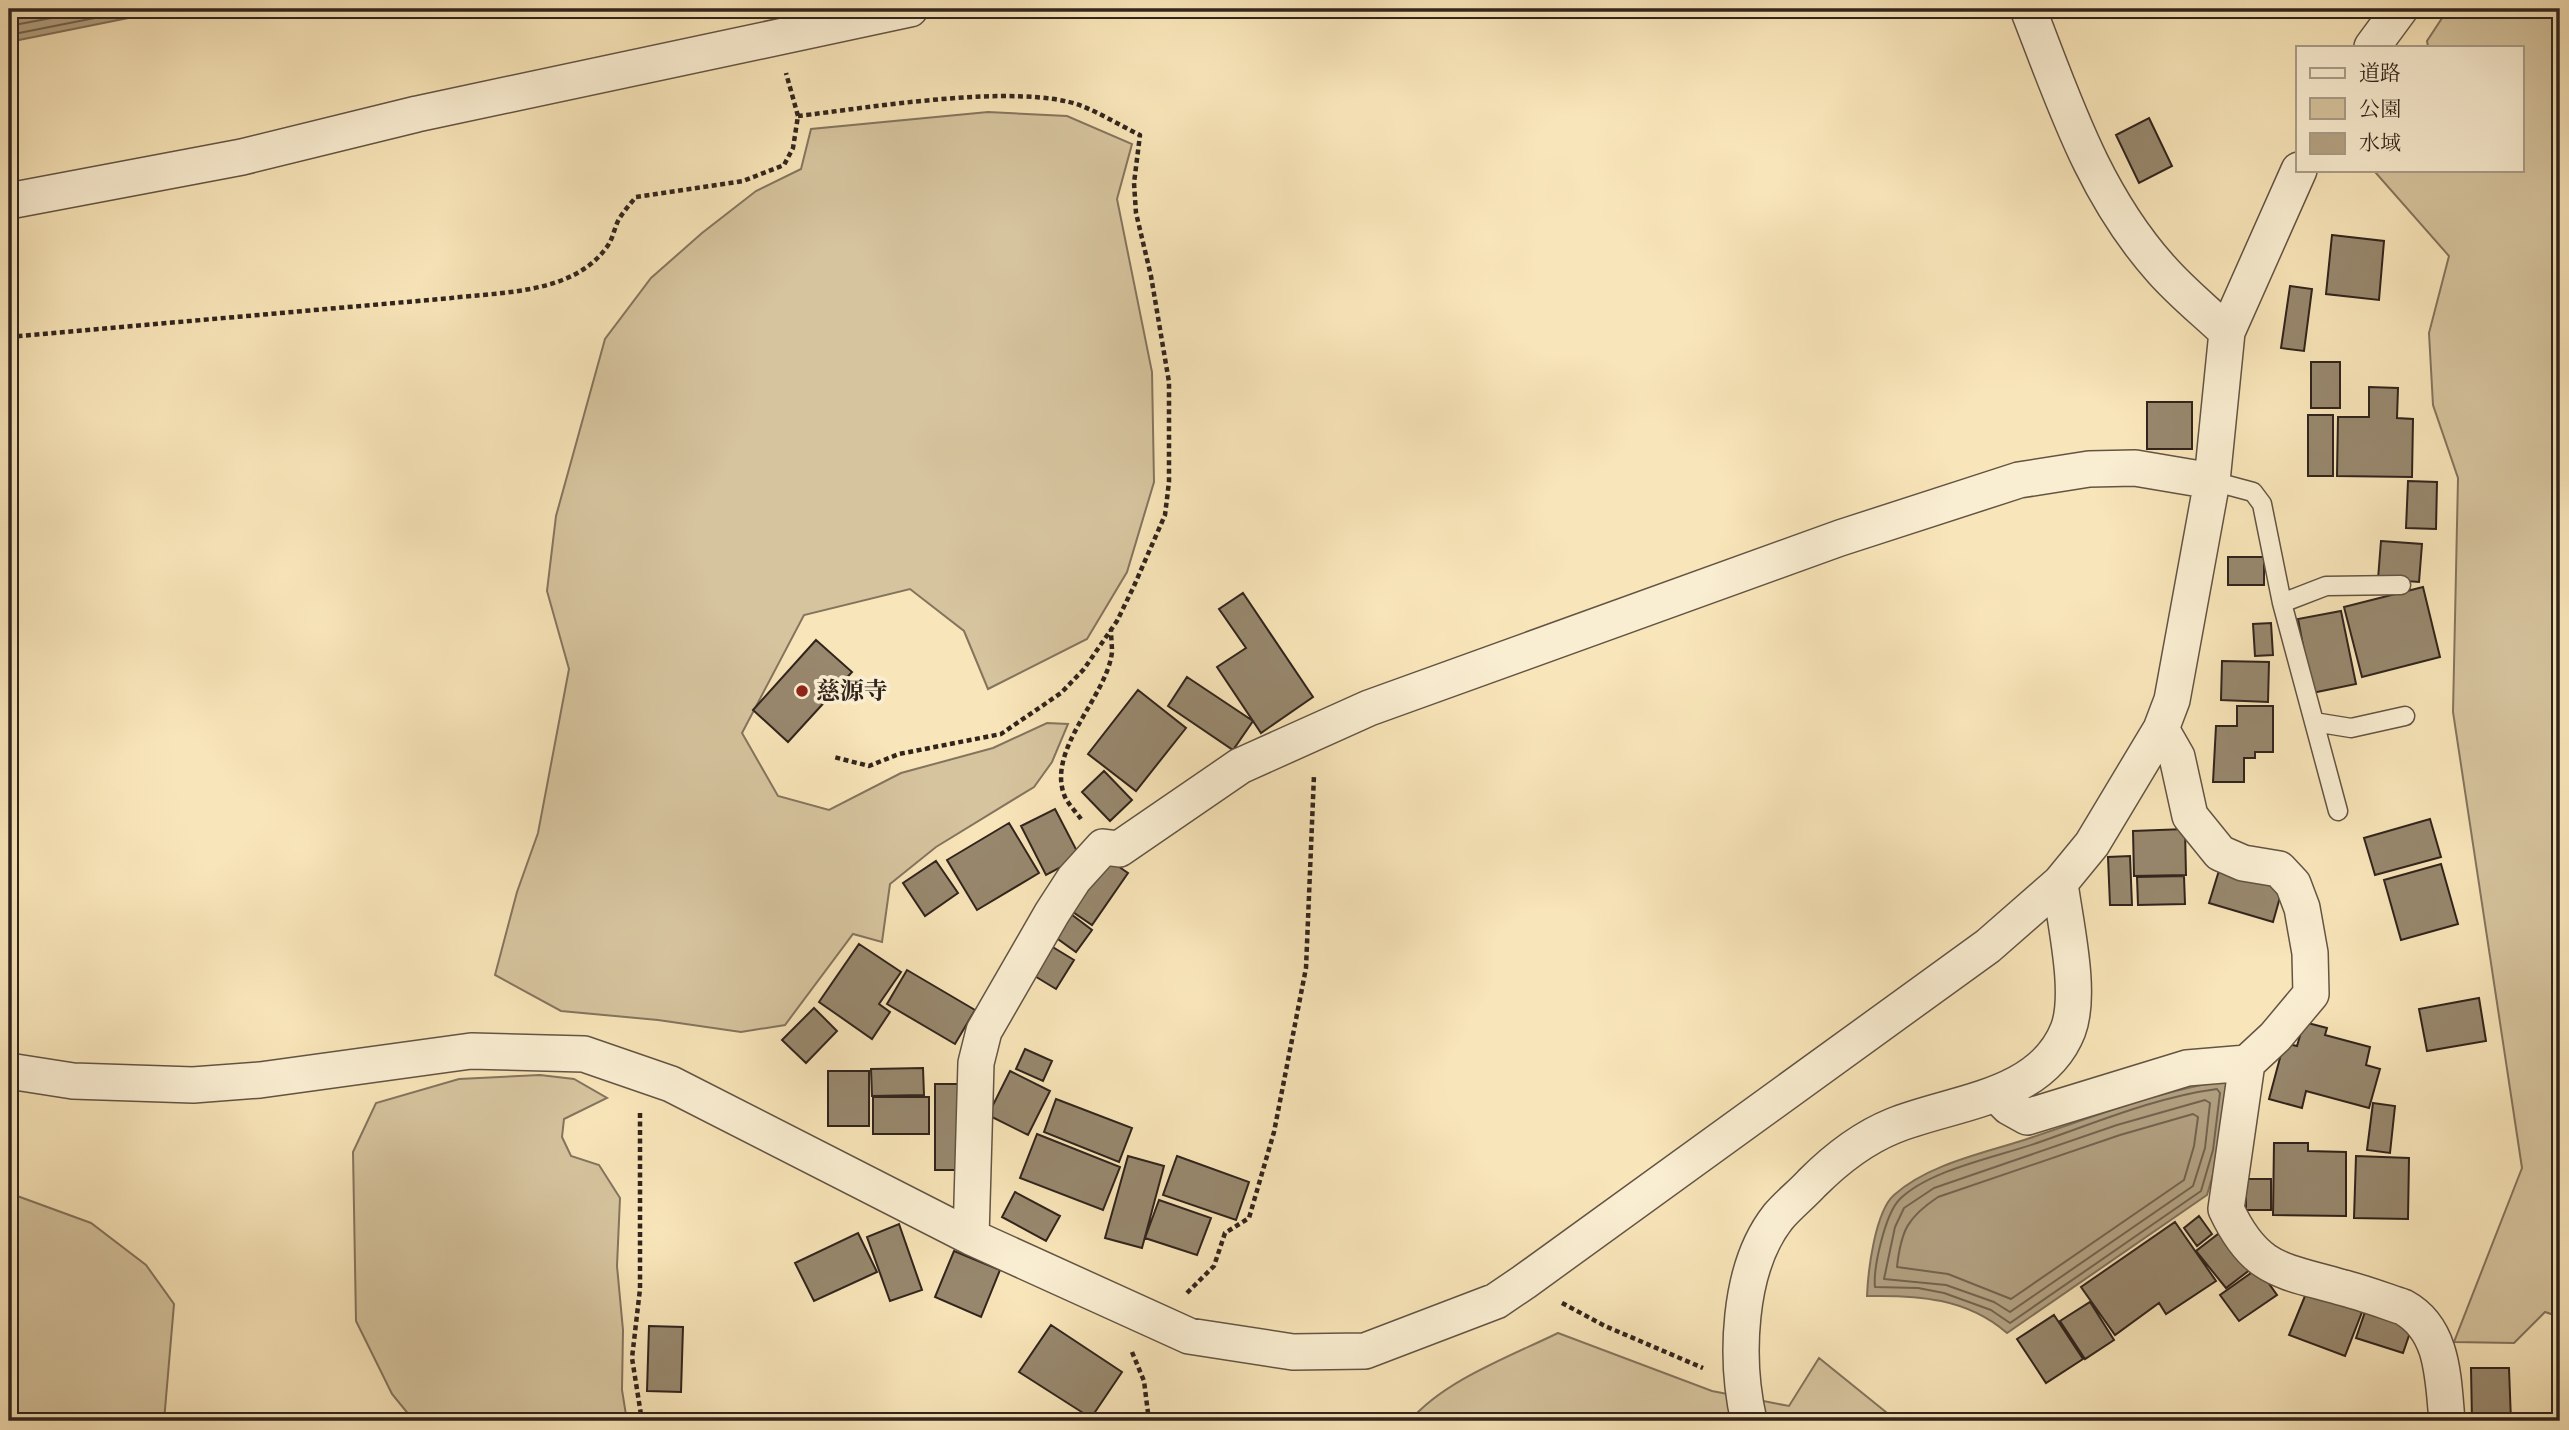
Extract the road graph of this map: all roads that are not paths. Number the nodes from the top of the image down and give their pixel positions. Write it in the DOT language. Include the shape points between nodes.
graph roads {
  1 [pos="910,9"];
  2 [pos="2028,9"];
  3 [pos="2400,9"];
  4 [pos="2373,46"];
  5 [pos="2299,172"];
  6 [pos="9,201"];
  7 [pos="2227,332"];
  8 [pos="2212,481"];
  9 [pos="2401,585"];
  10 [pos="2282,603"];
  11 [pos="2405,716"];
  12 [pos="2314,722"];
  13 [pos="2161,729"];
  14 [pos="2338,811"];
  15 [pos="2060,883"];
  16 [pos="2247,1063"];
  17 [pos="9,1071"];
  18 [pos="1997,1095"];
  19 [pos="971,1237"];
  20 [pos="1749,1421"];
  21 [pos="2447,1421"];
  1 -- 6 [label="street" via="417,114 242,157"];
  2 -- 7 [label="street" via="2063,106 2111,201 2161,270"];
  3 -- 4 [label="street"];
  5 -- 7 [label="street"];
  7 -- 8 [label="street"];
  8 -- 10 [label="lane" via="2253,492 2262,504"];
  8 -- 13 [label="street" via="2172,700"];
  8 -- 19 [label="street" via="2135,468 2088,469 2019,480 1761,566 1369,708 1240,766 1119,849 1103,847 1052,913 984,1031 976,1063"];
  9 -- 10 [label="lane" via="2326,586"];
  10 -- 12 [label="lane"];
  11 -- 12 [label="lane" via="2351,728"];
  12 -- 14 [label="lane"];
  13 -- 15 [label="street" via="2092,844"];
  13 -- 16 [label="street" via="2177,757 2190,816 2203,833 2220,853 2243,863 2279,869 2293,884 2302,908 2311,994"];
  15 -- 18 [label="street" via="2071,954 2069,1029 2053,1057"];
  15 -- 19 [label="street" via="1977,955 1496,1301 1365,1351 1293,1352 1189,1336"];
  16 -- 18 [label="street" via="2187,1068 2027,1118"];
  16 -- 21 [label="street" via="2226,1209 2235,1229 2252,1251 2275,1269 2420,1316 2433,1336"];
  17 -- 19 [label="street" via="73,1081 193,1085 471,1051 584,1054 671,1084"];
  18 -- 20 [label="street" via="1925,1114 1849,1148 1777,1219 1760,1251 1746,1299 1741,1384"];
}
